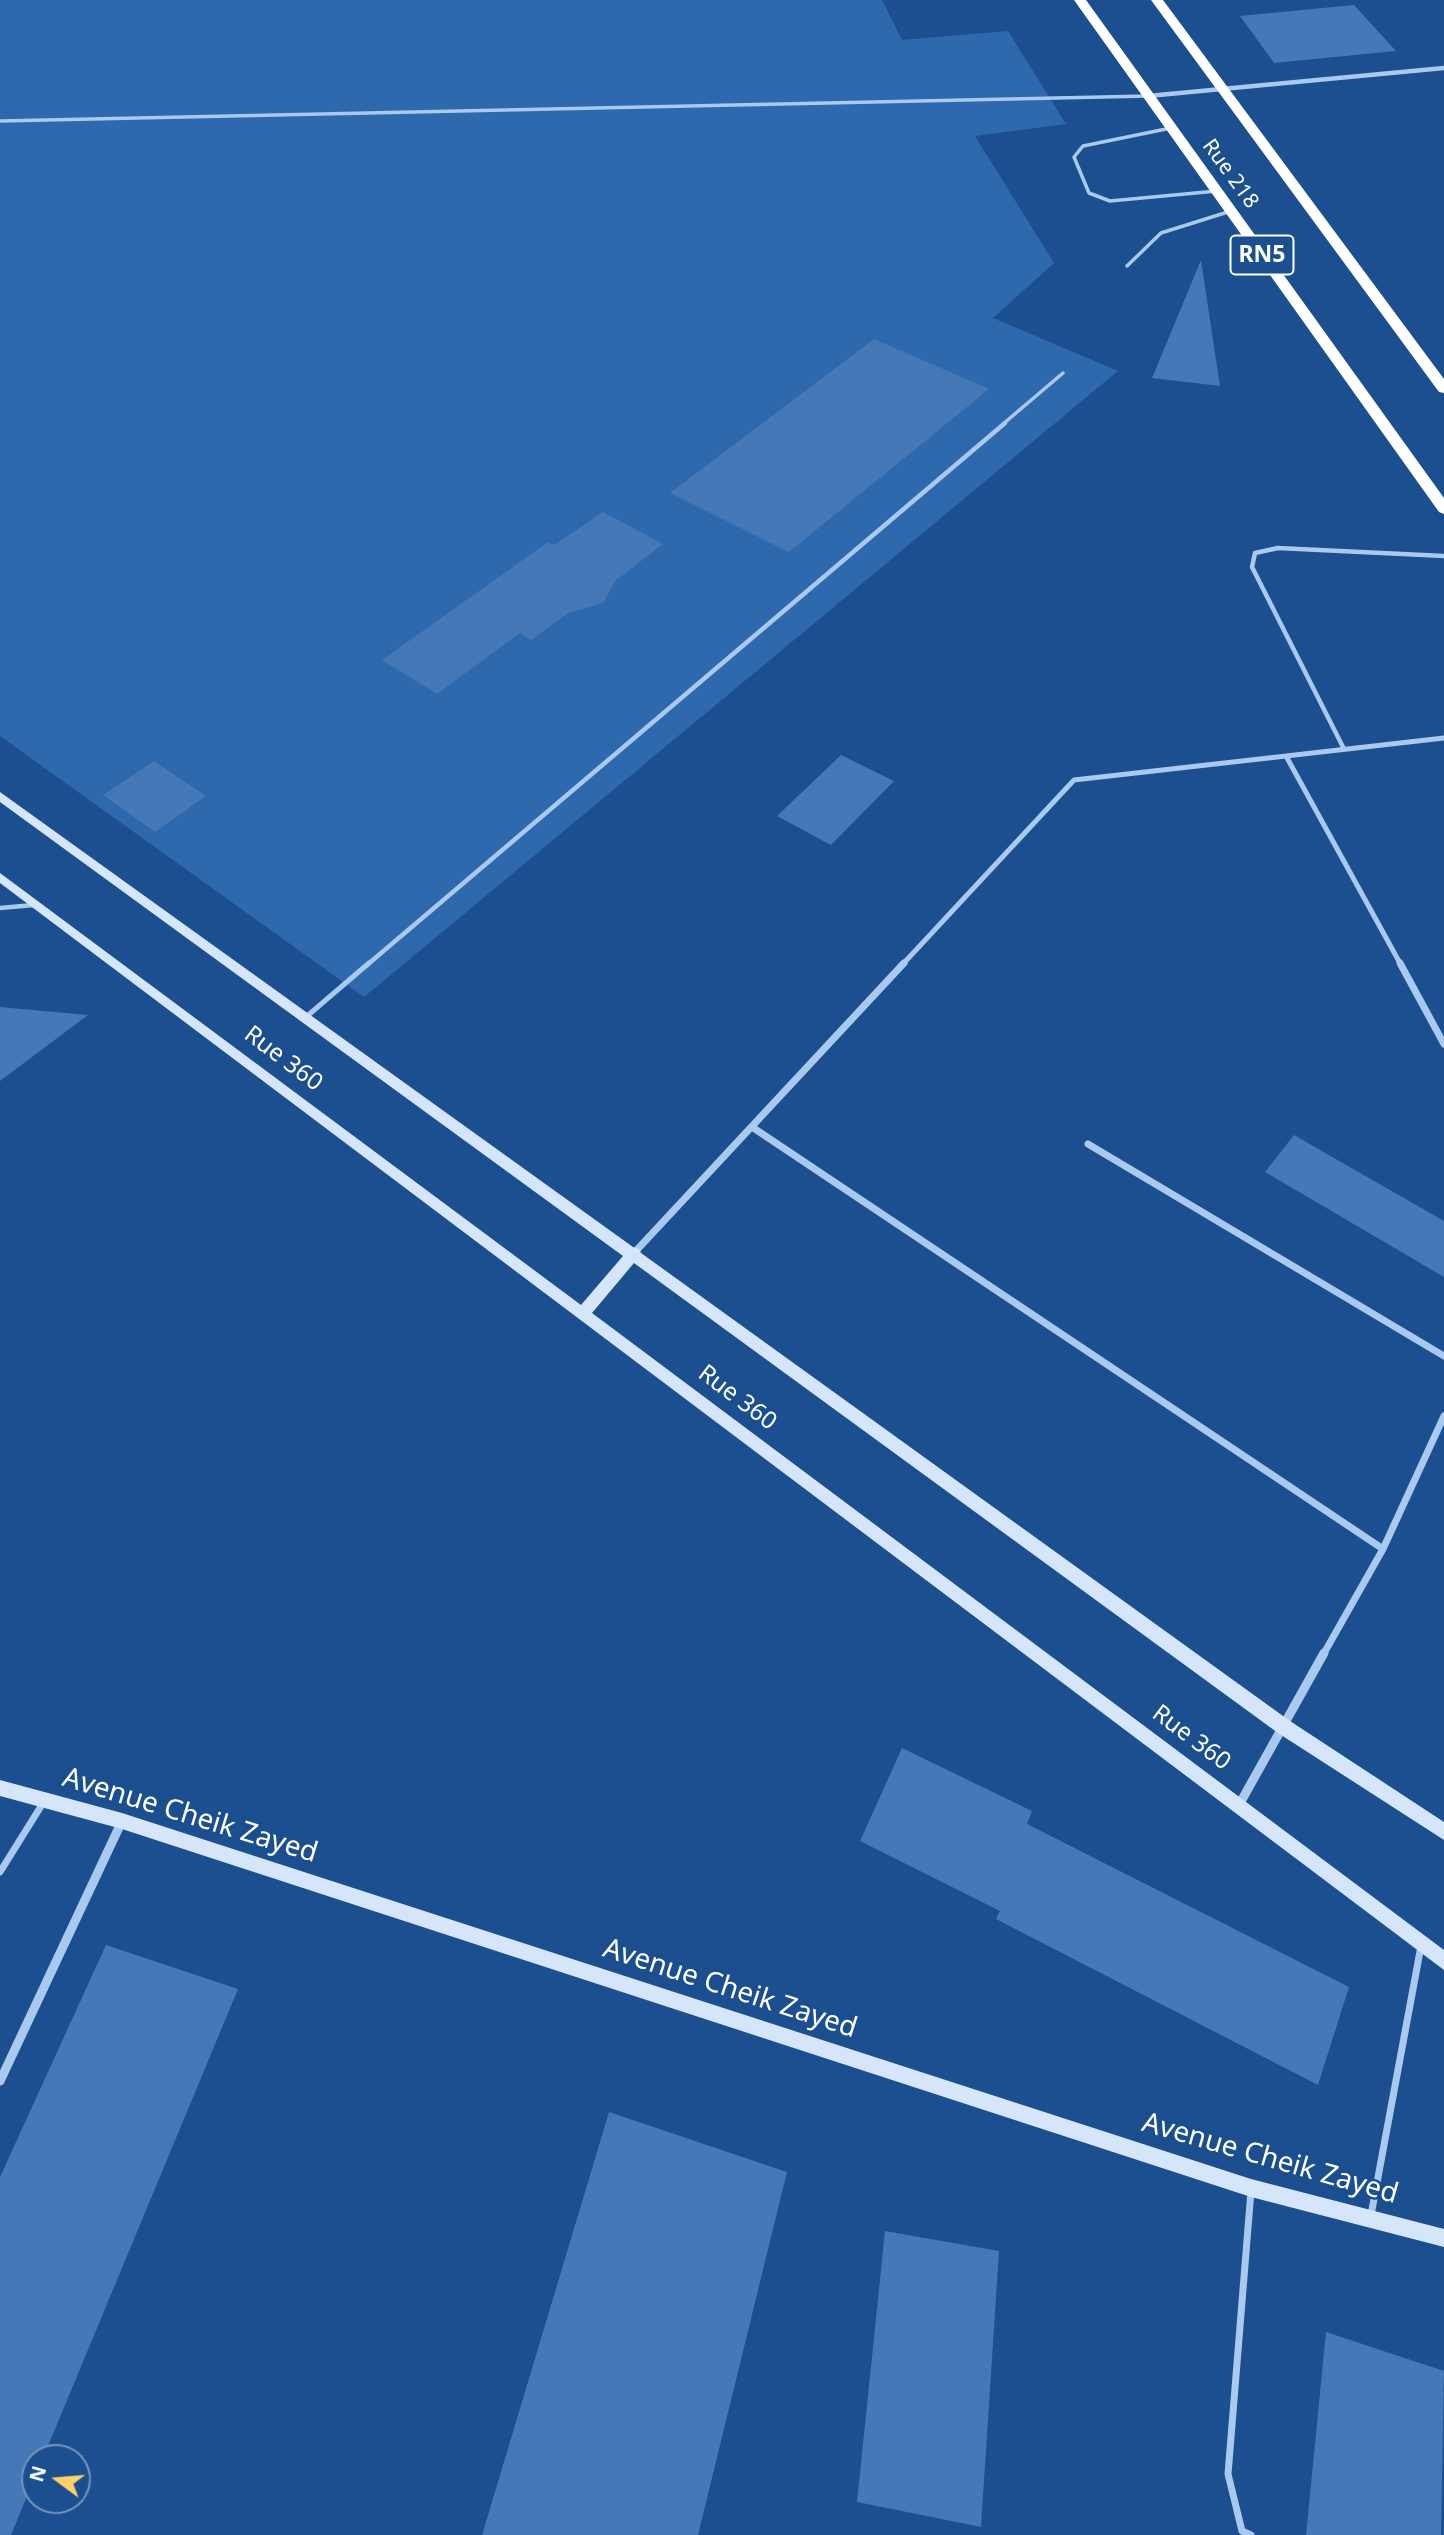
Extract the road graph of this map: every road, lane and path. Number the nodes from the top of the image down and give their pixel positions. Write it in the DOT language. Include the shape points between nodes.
graph roads {
  1 [pos="1080,0"];
  2 [pos="1157,0"];
  3 [pos="1444,68"];
  4 [pos="1223,89"];
  5 [pos="1149,96"];
  6 [pos="0,121"];
  7 [pos="1171,128"];
  8 [pos="1217,191"];
  9 [pos="1231,211"];
  10 [pos="1127,266"];
  11 [pos="1063,373"];
  12 [pos="1444,389"];
  13 [pos="1444,509"];
  14 [pos="1444,556"];
  15 [pos="1444,738"];
  16 [pos="1344,749"];
  17 [pos="1286,756"];
  18 [pos="0,796"];
  19 [pos="0,877"];
  20 [pos="37,905"];
  21 [pos="0,908"];
  22 [pos="306,1017"];
  23 [pos="1444,1045"];
  24 [pos="751,1127"];
  25 [pos="1088,1144"];
  26 [pos="634,1253"];
  27 [pos="583,1313"];
  28 [pos="1444,1356"];
  29 [pos="1444,1416"];
  30 [pos="1383,1549"];
  31 [pos="1284,1727"];
  32 [pos="0,1788"];
  33 [pos="44,1800"];
  34 [pos="1239,1805"];
  35 [pos="122,1821"];
  36 [pos="1444,1832"];
  37 [pos="0,1872"];
  38 [pos="1422,1944"];
  39 [pos="1444,1961"];
  40 [pos="0,2081"];
  41 [pos="1251,2188"];
  42 [pos="1370,2218"];
  43 [pos="1444,2238"];
  44 [pos="1251,2535"];
  1 -- 5 [label="highway, Rue 218 / RN5"];
  2 -- 4 [label="highway, Rue 218 / RN5"];
  3 -- 4 [label="street"];
  4 -- 5 [label="street"];
  4 -- 12 [label="highway, Rue 218 / RN5"];
  5 -- 6 [label="lane"];
  5 -- 7 [label="highway, Rue 218 / RN5"];
  7 -- 8 [label="highway, Rue 218 / RN5"];
  7 -- 8 [label="lane" via="1083,146 1074,158 1089,193 1110,201"];
  8 -- 9 [label="highway, Rue 218 / RN5"];
  9 -- 10 [label="lane" via="1158,232"];
  9 -- 13 [label="highway, Rue 218 / RN5"];
  11 -- 22 [label="lane"];
  14 -- 16 [label="lane" via="1278,548 1255,553 1252,567"];
  15 -- 16 [label="street"];
  16 -- 17 [label="street"];
  17 -- 23 [label="street"];
  17 -- 24 [label="street" via="1074,780"];
  18 -- 22 [label="main road, Rue 360"];
  19 -- 20 [label="main road, Rue 360"];
  20 -- 21 [label="lane"];
  20 -- 27 [label="main road, Rue 360"];
  22 -- 26 [label="main road, Rue 360"];
  24 -- 26 [label="street"];
  24 -- 30 [label="street"];
  25 -- 28 [label="street"];
  26 -- 27 [label="main road"];
  26 -- 31 [label="main road, Rue 360"];
  27 -- 34 [label="main road, Rue 360"];
  29 -- 30 [label="street"];
  30 -- 31 [label="street"];
  31 -- 34 [label="street"];
  31 -- 36 [label="main road, Rue 360"];
  32 -- 33 [label="main road, Avenue Cheik Zayed"];
  33 -- 35 [label="main road, Avenue Cheik Zayed"];
  33 -- 37 [label="lane"];
  34 -- 38 [label="main road, Rue 360"];
  35 -- 40 [label="street"];
  35 -- 41 [label="main road, Avenue Cheik Zayed"];
  38 -- 39 [label="main road, Rue 360"];
  38 -- 42 [label="lane"];
  41 -- 42 [label="main road, Avenue Cheik Zayed"];
  41 -- 44 [label="lane" via="1228,2474 1242,2530"];
  42 -- 43 [label="main road, Avenue Cheik Zayed"];
}
